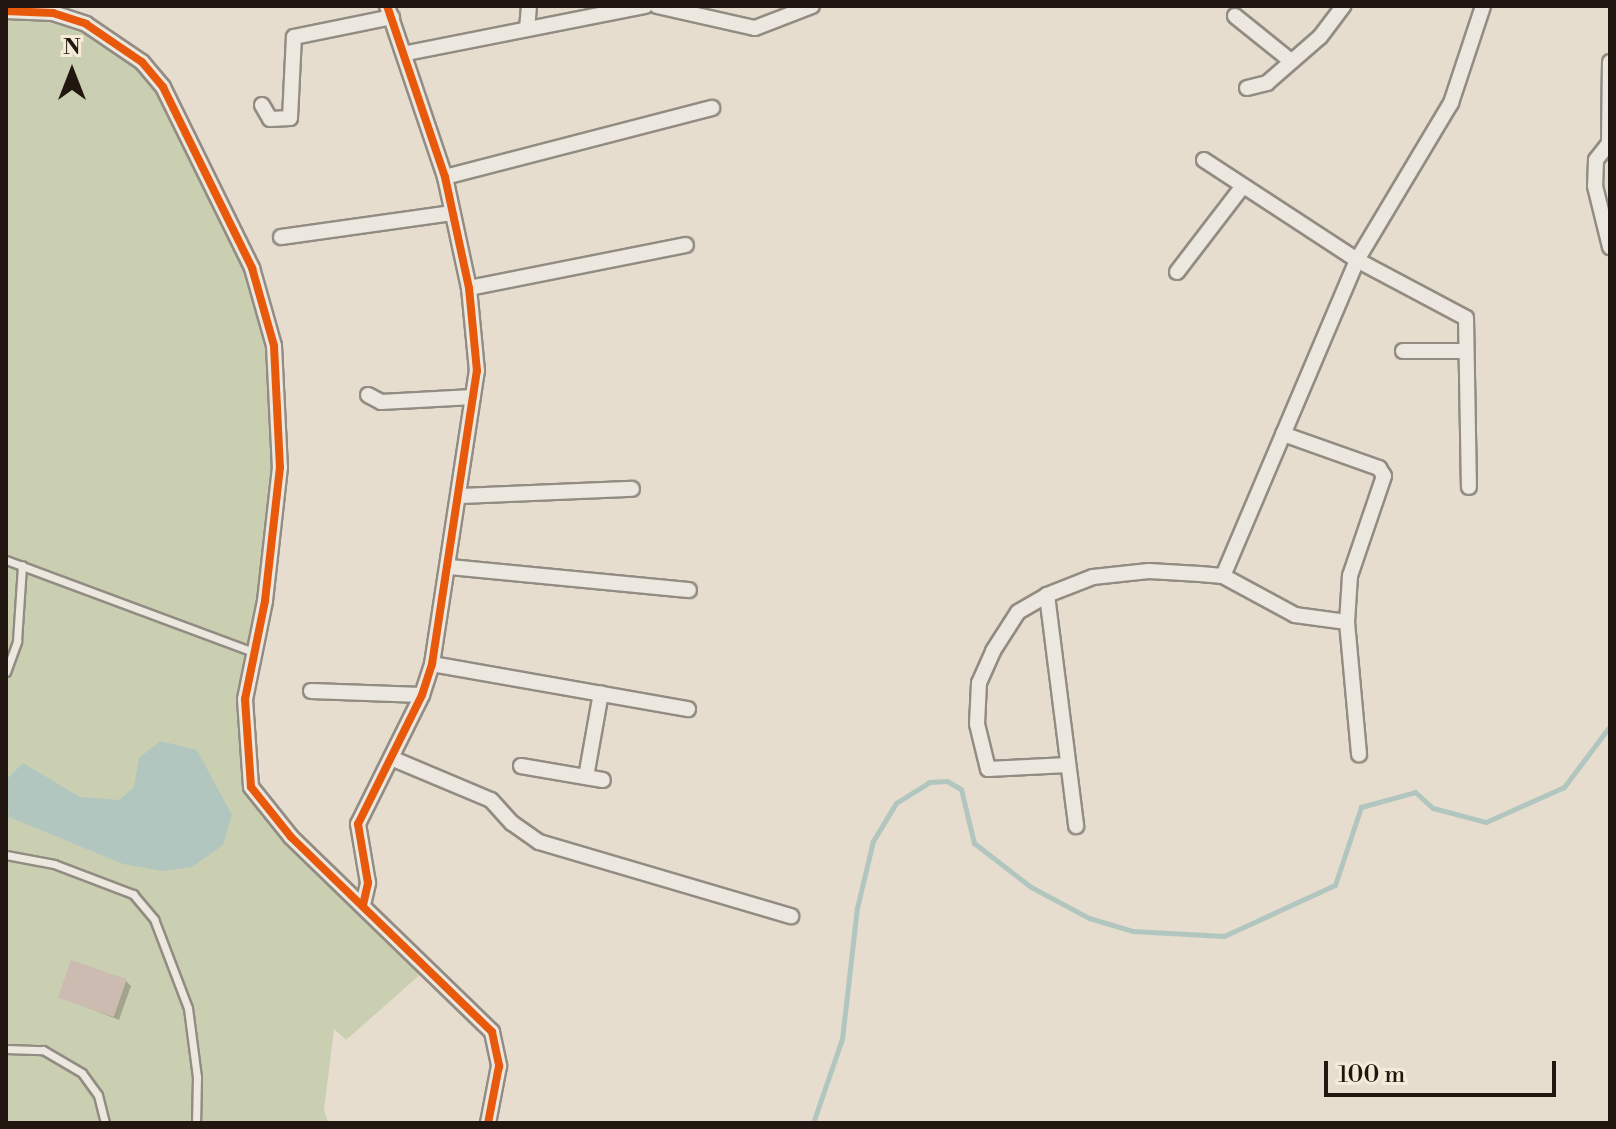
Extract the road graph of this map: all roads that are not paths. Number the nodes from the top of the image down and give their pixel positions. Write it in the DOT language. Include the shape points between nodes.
graph roads {
  1 [pos="529,6"];
  2 [pos="645,6"];
  3 [pos="657,6"];
  4 [pos="812,6"];
  5 [pos="1343,6"];
  6 [pos="1483,6"];
  7 [pos="6,11"];
  8 [pos="390,12"];
  9 [pos="1235,16"];
  10 [pos="527,29"];
  11 [pos="407,53"];
  12 [pos="1291,61"];
  13 [pos="1610,62"];
  14 [pos="1247,88"];
  15 [pos="262,105"];
  16 [pos="712,108"];
  17 [pos="1609,142"];
  18 [pos="1204,160"];
  19 [pos="445,177"];
  20 [pos="1243,186"];
  21 [pos="452,213"];
  22 [pos="281,237"];
  23 [pos="686,245"];
  24 [pos="1610,247"];
  25 [pos="1357,260"];
  26 [pos="1177,272"];
  27 [pos="469,288"];
  28 [pos="1403,351"];
  29 [pos="1465,351"];
  30 [pos="368,395"];
  31 [pos="473,397"];
  32 [pos="1283,434"];
  33 [pos="1469,487"];
  34 [pos="632,489"];
  35 [pos="462,496"];
  36 [pos="6,560"];
  37 [pos="22,565"];
  38 [pos="449,567"];
  39 [pos="1223,576"];
  40 [pos="689,590"];
  41 [pos="1047,595"];
  42 [pos="1347,622"];
  43 [pos="251,651"];
  44 [pos="432,664"];
  45 [pos="6,672"];
  46 [pos="311,691"];
  47 [pos="601,693"];
  48 [pos="422,695"];
  49 [pos="688,709"];
  50 [pos="1359,754"];
  51 [pos="391,758"];
  52 [pos="1068,765"];
  53 [pos="521,766"];
  54 [pos="586,777"];
  55 [pos="603,780"];
  56 [pos="1076,826"];
  57 [pos="6,855"];
  58 [pos="363,905"];
  59 [pos="791,916"];
  60 [pos="6,1049"];
  61 [pos="105,1123"];
  62 [pos="196,1123"];
  63 [pos="488,1123"];
  1 -- 10 [label="street"];
  2 -- 10 [label="street"];
  3 -- 4 [label="street" via="755,28"];
  5 -- 12 [label="street"];
  6 -- 25 [label="street" via="1451,103"];
  7 -- 43 [label="street" via="53,13 86,24 142,62 163,87 252,268 274,346 280,467 265,601"];
  8 -- 11 [label="street"];
  8 -- 15 [label="street" via="294,37 290,118 270,119"];
  9 -- 12 [label="street"];
  10 -- 11 [label="street"];
  11 -- 19 [label="street"];
  12 -- 14 [label="street" via="1267,83"];
  13 -- 17 [label="street"];
  16 -- 19 [label="street"];
  17 -- 24 [label="street" via="1596,160 1595,186"];
  18 -- 20 [label="street"];
  19 -- 21 [label="street"];
  20 -- 25 [label="street"];
  20 -- 26 [label="street"];
  21 -- 22 [label="street"];
  21 -- 27 [label="street"];
  23 -- 27 [label="street"];
  25 -- 29 [label="street" via="1466,318"];
  25 -- 32 [label="street"];
  27 -- 31 [label="street" via="476,336"];
  28 -- 29 [label="street"];
  29 -- 33 [label="street"];
  30 -- 31 [label="street" via="381,402"];
  31 -- 35 [label="street"];
  32 -- 39 [label="street"];
  32 -- 42 [label="street" via="1379,468 1384,476 1350,576"];
  34 -- 35 [label="street"];
  35 -- 38 [label="street"];
  36 -- 37 [label="lane"];
  37 -- 43 [label="lane"];
  37 -- 45 [label="lane" via="17,641"];
  38 -- 40 [label="street"];
  38 -- 44 [label="street"];
  39 -- 41 [label="street" via="1149,571 1093,577"];
  39 -- 42 [label="street" via="1295,615"];
  41 -- 52 [label="street"];
  41 -- 52 [label="street" via="1018,612 993,651 979,683 977,724 988,769"];
  42 -- 50 [label="street"];
  43 -- 58 [label="street" via="245,699 251,787 291,837"];
  44 -- 47 [label="street"];
  44 -- 48 [label="street"];
  46 -- 48 [label="street"];
  47 -- 49 [label="street"];
  47 -- 54 [label="street"];
  48 -- 51 [label="street"];
  51 -- 58 [label="street" via="358,824 368,883"];
  51 -- 59 [label="street" via="491,800 539,842"];
  52 -- 56 [label="street"];
  53 -- 54 [label="street"];
  54 -- 55 [label="street"];
  57 -- 62 [label="lane" via="54,864 133,894 154,919 188,1008 197,1077"];
  58 -- 63 [label="street" via="492,1032 499,1066"];
  60 -- 61 [label="lane" via="43,1050 82,1073 98,1095"];
}
